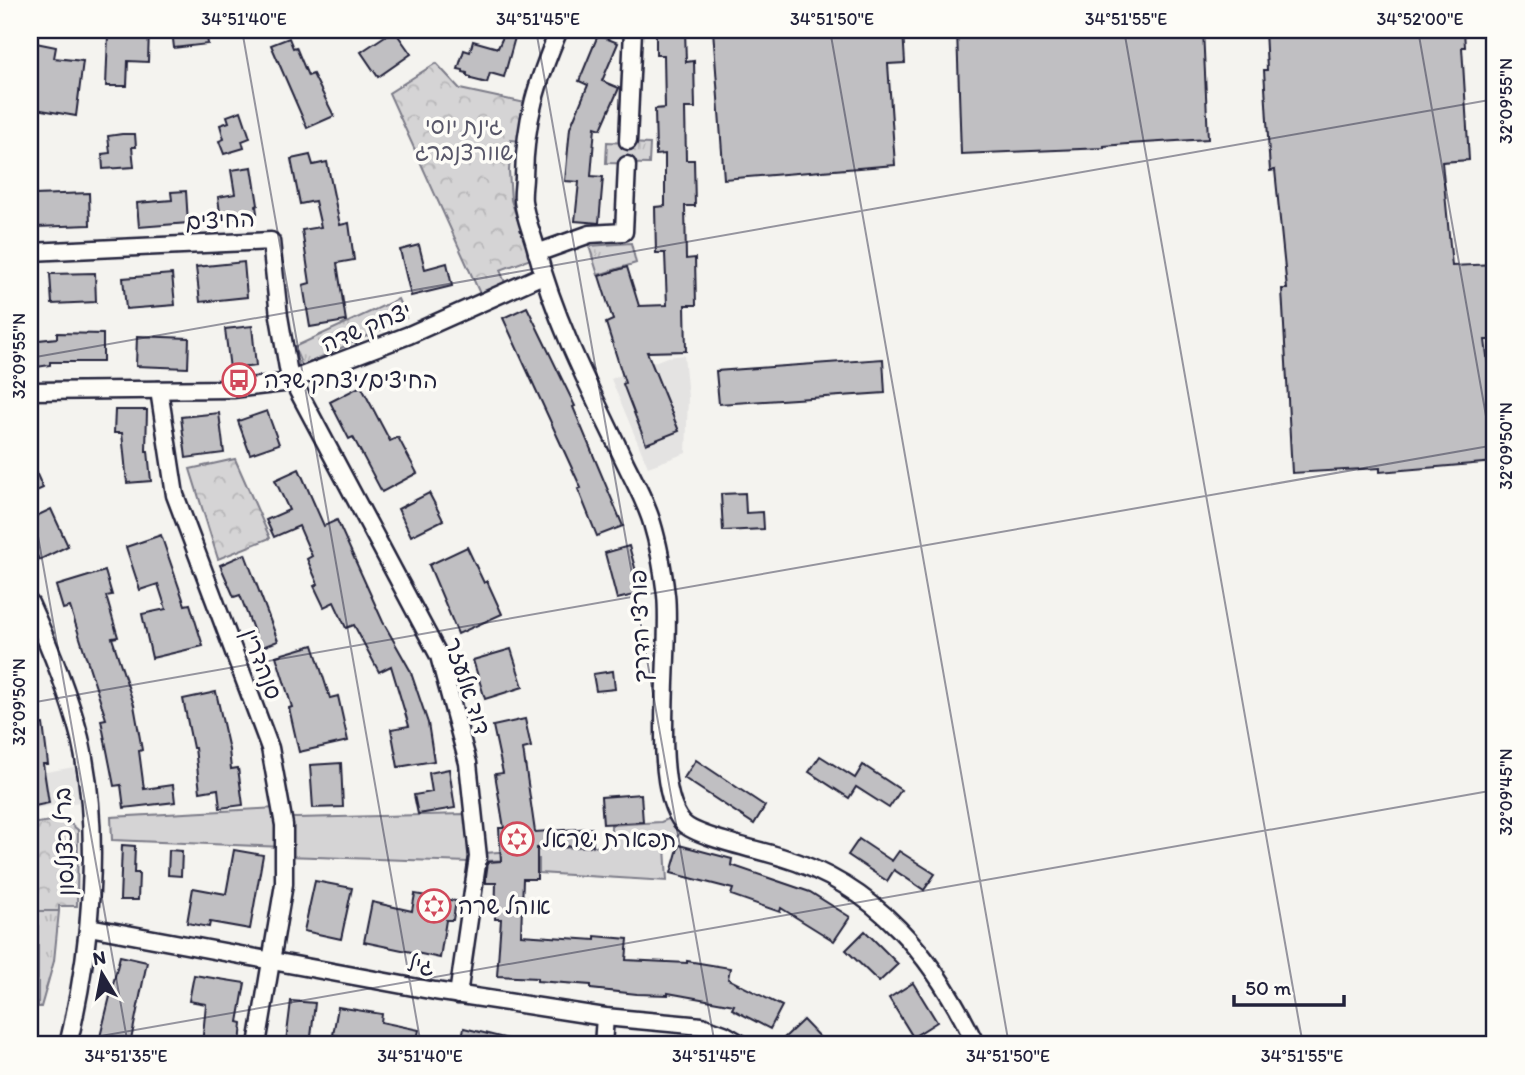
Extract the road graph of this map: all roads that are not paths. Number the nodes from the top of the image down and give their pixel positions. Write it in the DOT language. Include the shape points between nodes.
graph roads {
  1 [pos="559,30"];
  2 [pos="633,30"];
  3 [pos="628,141"];
  4 [pos="627,164"];
  5 [pos="30,252"];
  6 [pos="537,253"];
  7 [pos="543,275"];
  8 [pos="293,381"];
  9 [pos="159,390"];
  10 [pos="30,391"];
  11 [pos="30,603"];
  12 [pos="89,927"];
  13 [pos="273,960"];
  14 [pos="458,995"];
  15 [pos="605,1017"];
  16 [pos="68,1045"];
  17 [pos="257,1045"];
  18 [pos="603,1045"];
  19 [pos="743,1045"];
  20 [pos="976,1045"];
  1 -- 6 [label="street, פורצי הדרך" via="537,83 524,141 523,201"];
  2 -- 3 [label="street"];
  4 -- 6 [label="street" via="624,232 590,234"];
  5 -- 8 [label="street, החיצים" via="271,241"];
  6 -- 7 [label="street, פורצי הדרך"];
  7 -- 8 [label="street, יצחק שדה"];
  7 -- 20 [label="street, פורצי הדרך" via="565,335 652,520 661,556 666,600 664,760 670,800 684,824 788,859 836,880 878,907 920,953 958,1007"];
  8 -- 9 [label="street, יצחק שדה" via="244,388"];
  8 -- 14 [label="street, דוד אלעזר" via="439,656 468,763 478,857"];
  9 -- 10 [label="street, יצחק שדה"];
  9 -- 13 [label="street, סנהדרין" via="175,495 270,748 284,825 284,884"];
  11 -- 12 [label="street, ברל כצנלסון" via="59,667 80,739 92,822"];
  12 -- 13 [label="street, גיל"];
  12 -- 16 [label="street, ברל כצנלסון"];
  13 -- 14 [label="street, גיל"];
  13 -- 17 [label="street, סנהדרין"];
  14 -- 15 [label="street, גיל"];
  15 -- 18 [label="street"];
  15 -- 19 [label="street, גיל" via="702,1026"];
}
